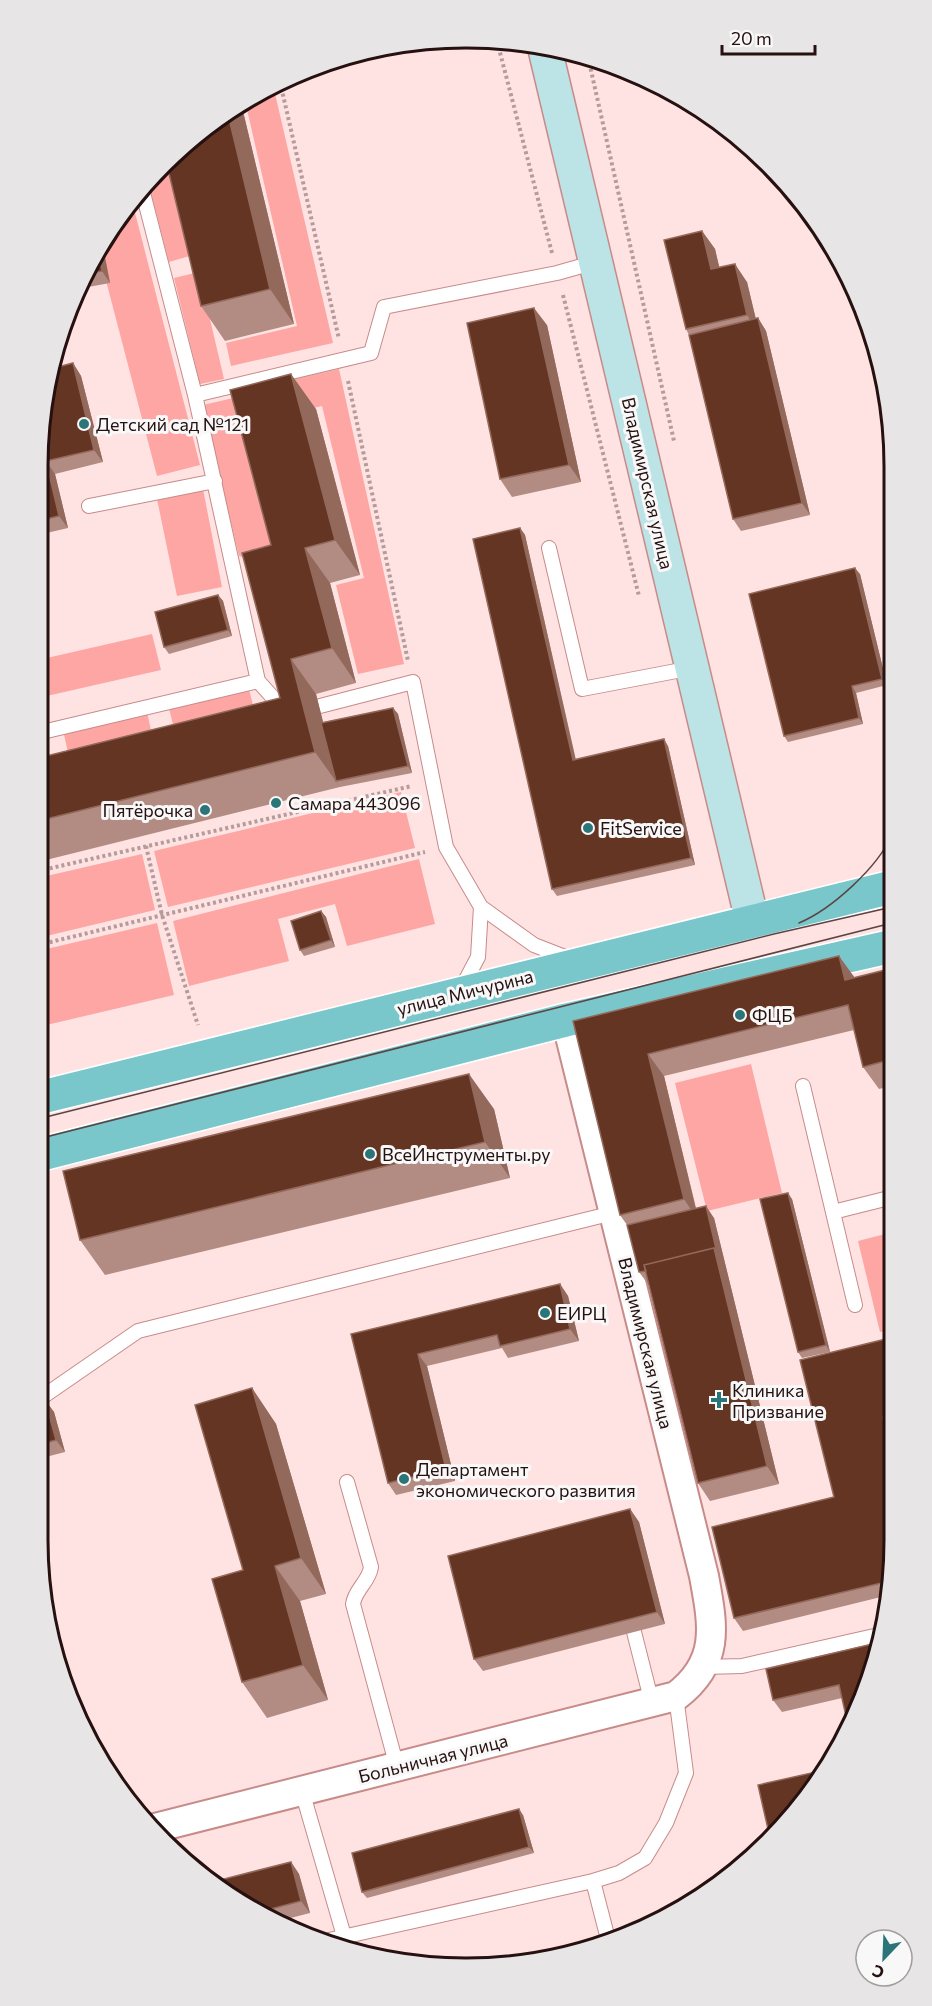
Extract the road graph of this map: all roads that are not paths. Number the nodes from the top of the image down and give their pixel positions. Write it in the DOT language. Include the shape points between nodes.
graph roads {
  1 [pos="547,56"];
  2 [pos="145,199"];
  3 [pos="596,262"];
  4 [pos="195,395"];
  5 [pos="214,481"];
  6 [pos="89,506"];
  7 [pos="549,548"];
  8 [pos="692,668"];
  9 [pos="258,681"];
  10 [pos="320,706"];
  11 [pos="299,711"];
  12 [pos="48,731"];
  13 [pos="884,889"];
  14 [pos="481,907"];
  15 [pos="752,920"];
  16 [pos="884,948"];
  17 [pos="583,964"];
  18 [pos="459,993"];
  19 [pos="566,1020"];
  20 [pos="803,1086"];
  21 [pos="48,1096"];
  22 [pos="48,1152"];
  23 [pos="884,1199"];
  24 [pos="833,1212"];
  25 [pos="613,1213"];
  26 [pos="855,1305"];
  27 [pos="48,1393"];
  28 [pos="347,1482"];
  29 [pos="634,1632"];
  30 [pos="873,1636"];
  31 [pos="703,1667"];
  32 [pos="664,1700"];
  33 [pos="396,1767"];
  34 [pos="302,1791"];
  35 [pos="161,1826"];
  36 [pos="593,1881"];
  37 [pos="607,1933"];
  38 [pos="344,1936"];
  39 [pos="338,1938"];
  1 -- 3 [label="street, Владимирская улица"];
  2 -- 4 [label="lane"];
  3 -- 4 [label="lane" via="384,307 370,353"];
  3 -- 8 [label="street, Владимирская улица"];
  4 -- 5 [label="lane"];
  5 -- 6 [label="lane"];
  5 -- 9 [label="lane"];
  7 -- 8 [label="lane" via="582,689"];
  8 -- 15 [label="street, Владимирская улица"];
  9 -- 11 [label="lane" via="276,701"];
  9 -- 12 [label="lane"];
  10 -- 14 [label="lane" via="413,682 446,847"];
  13 -- 15 [label="main road, улица Мичурина"];
  14 -- 17 [label="lane" via="534,945"];
  14 -- 18 [label="lane" via="478,957"];
  15 -- 17 [label="main road, улица Мичурина"];
  16 -- 19 [label="main road"];
  17 -- 18 [label="main road, улица Мичурина"];
  18 -- 21 [label="main road, улица Мичурина"];
  19 -- 22 [label="main road"];
  19 -- 25 [label="street, Владимирская улица"];
  20 -- 24 [label="lane"];
  23 -- 24 [label="lane"];
  24 -- 26 [label="lane"];
  25 -- 27 [label="lane" via="138,1331"];
  25 -- 31 [label="street, Владимирская улица" via="704,1576 713,1627"];
  28 -- 33 [label="lane" via="370,1567 369,1576 354,1594 353,1604"];
  29 -- 32 [label="lane"];
  30 -- 31 [label="lane" via="742,1666"];
  31 -- 32 [label="street" via="689,1686"];
  32 -- 33 [label="street, Больничная улица"];
  32 -- 36 [label="lane" via="686,1773 666,1823 645,1858 619,1874"];
  33 -- 34 [label="street, Больничная улица"];
  34 -- 35 [label="street, Больничная улица"];
  34 -- 38 [label="lane"];
  36 -- 37 [label="lane"];
  36 -- 38 [label="lane"];
  38 -- 39 [label="lane"];
}
